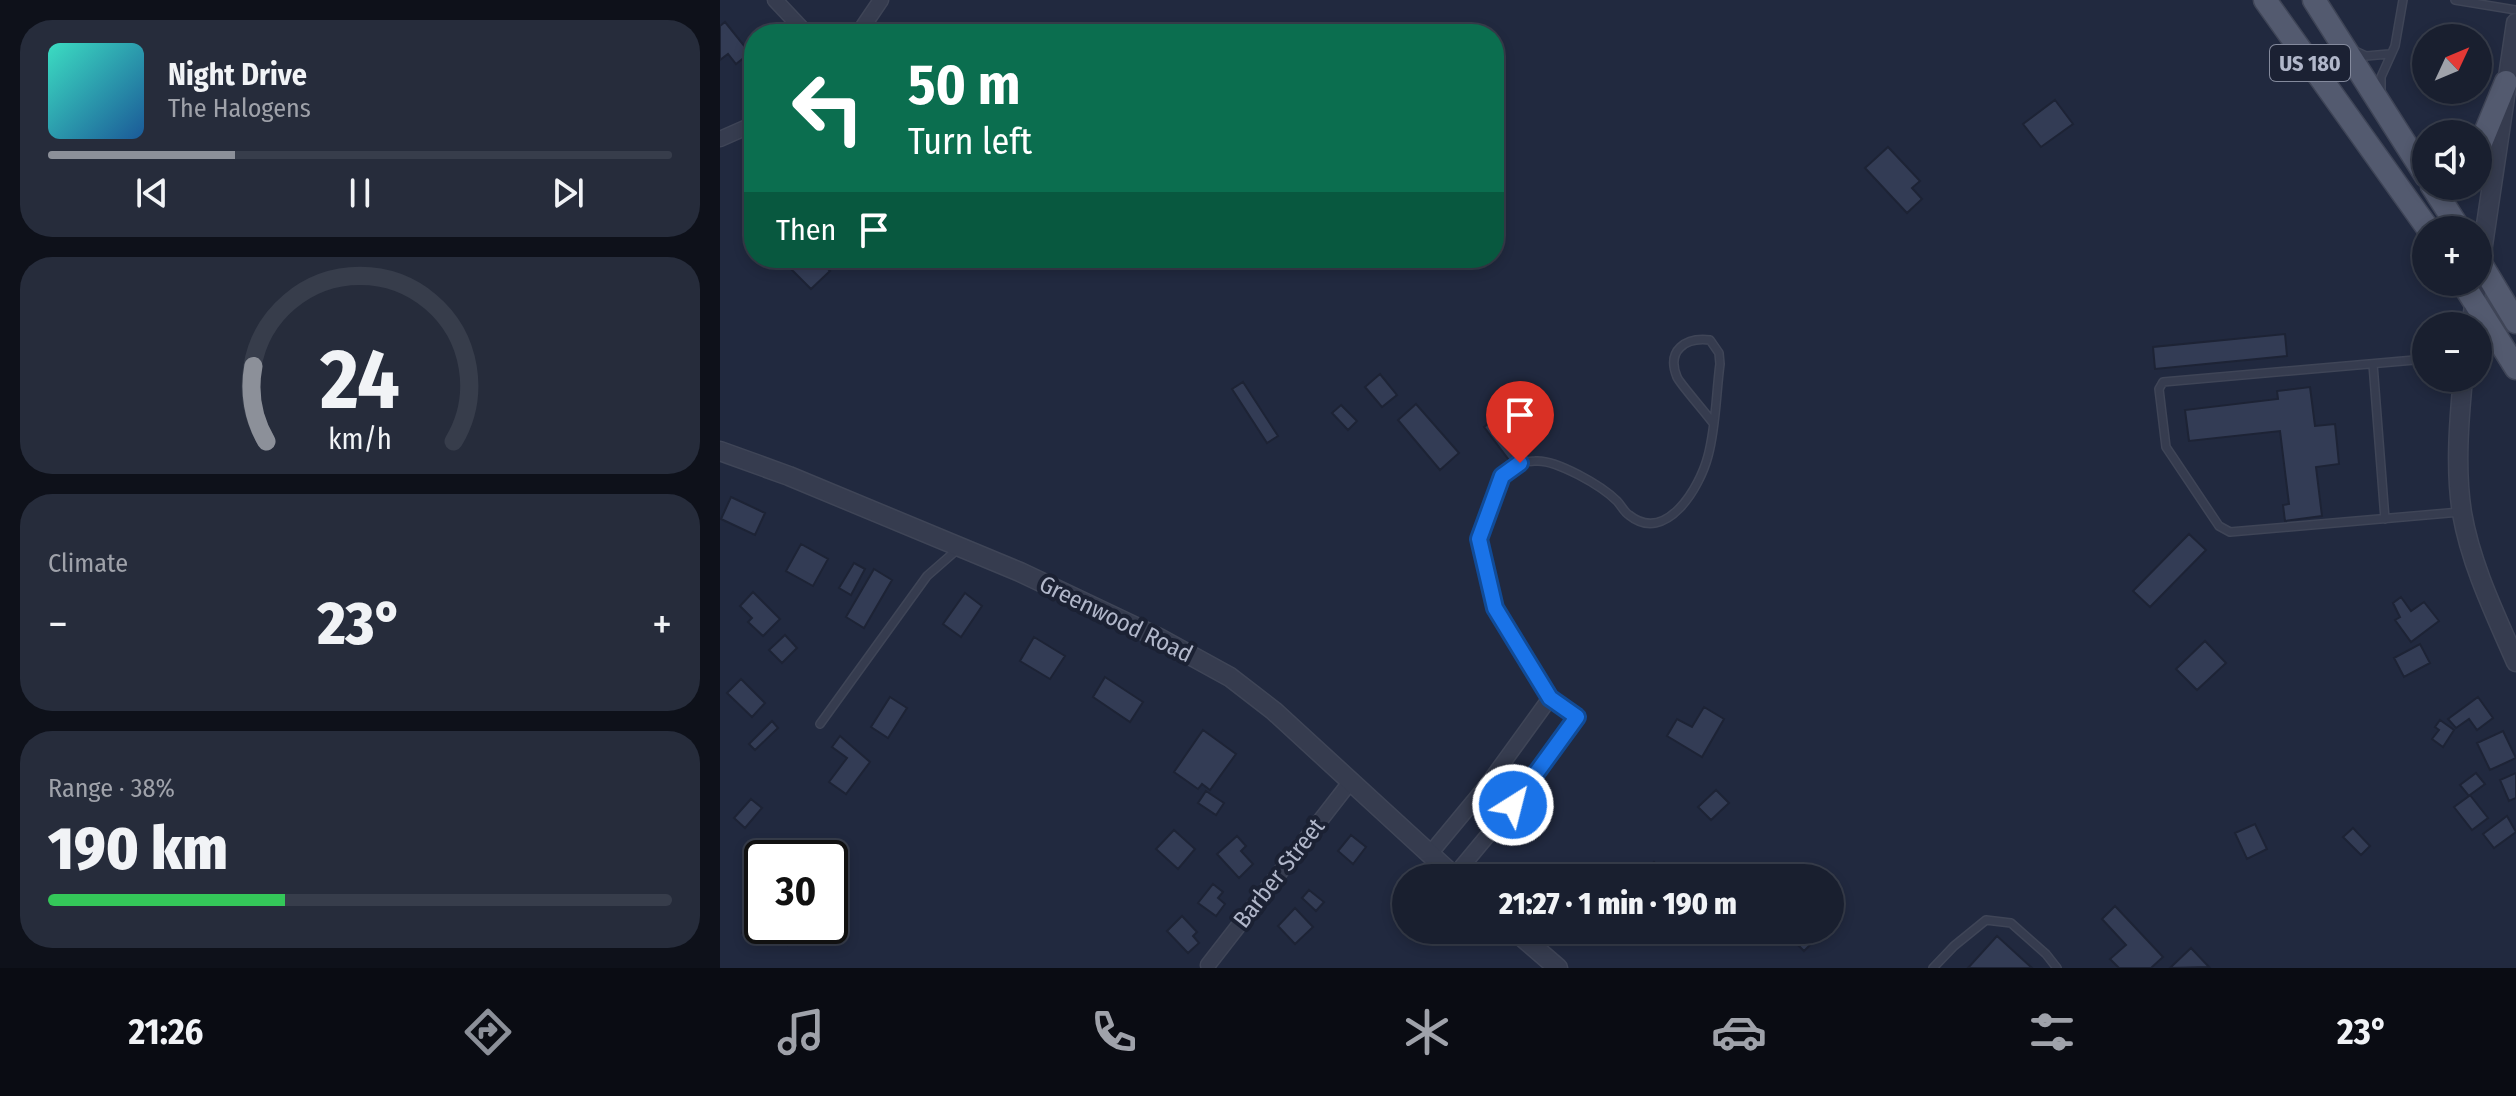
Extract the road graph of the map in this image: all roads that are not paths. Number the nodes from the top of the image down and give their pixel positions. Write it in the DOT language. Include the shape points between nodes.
graph roads {
  1 [pos="775,0"];
  2 [pos="881,0"];
  3 [pos="2265,0"];
  4 [pos="2314,0"];
  5 [pos="2403,0"];
  6 [pos="2455,0"];
  7 [pos="2468,1"];
  8 [pos="2516,10"];
  9 [pos="2516,23"];
  10 [pos="798,24"];
  11 [pos="865,24"];
  12 [pos="2340,41"];
  13 [pos="2389,54"];
  14 [pos="2506,82"];
  15 [pos="2384,110"];
  16 [pos="2490,120"];
  17 [pos="744,128"];
  18 [pos="720,139"];
  19 [pos="2412,149"];
  20 [pos="2419,216"];
  21 [pos="2487,216"];
  22 [pos="2492,282"];
  23 [pos="2471,296"];
  24 [pos="2476,296"];
  25 [pos="2475,302"];
  26 [pos="2473,312"];
  27 [pos="2516,322"];
  28 [pos="2412,360"];
  29 [pos="2373,364"];
  30 [pos="2516,368"];
  31 [pos="2462,392"];
  32 [pos="1713,423"];
  33 [pos="720,451"];
  34 [pos="1502,476"];
  35 [pos="2462,512"];
  36 [pos="2385,519"];
  37 [pos="961,547"];
  38 [pos="2516,662"];
  39 [pos="1550,698"];
  40 [pos="820,724"];
  41 [pos="1351,781"];
  42 [pos="1429,855"];
  43 [pos="1440,864"];
  44 [pos="1465,864"];
  45 [pos="1530,944"];
  46 [pos="1208,965"];
  47 [pos="1558,968"];
  48 [pos="1933,968"];
  49 [pos="2057,968"];
  1 -- 10 [label="street"];
  2 -- 11 [label="street"];
  3 -- 20 [label="main road, US 180"];
  4 -- 12 [label="main road, US 180"];
  5 -- 13 [label="lane"];
  6 -- 7 [label="lane"];
  7 -- 8 [label="lane"];
  9 -- 14 [label="street"];
  12 -- 13 [label="lane" via="2366,56"];
  12 -- 15 [label="main road, US 180"];
  13 -- 15 [label="lane" via="2381,77"];
  14 -- 16 [label="main road"];
  14 -- 21 [label="street"];
  15 -- 19 [label="main road, US 180"];
  17 -- 18 [label="street"];
  22 -- 27 [label="main road"];
  23 -- 25 [label="main road"];
  24 -- 25 [label="street"];
  25 -- 26 [label="street"];
  25 -- 30 [label="main road"];
  28 -- 29 [label="lane"];
  29 -- 36 [label="lane"];
  29 -- 36 [label="lane" via="2163,382 2159,389 2166,447 2223,530"];
  31 -- 35 [label="street"];
  32 -- 32 [label="lane" via="1719,353 1710,340 1695,338 1682,343 1674,356 1677,378"];
  32 -- 34 [label="lane" via="1696,487 1680,509 1660,522 1629,516 1600,487 1538,460 1520,463"];
  33 -- 37 [label="street, Greenwood Road"];
  34 -- 39 [label="street" via="1479,539 1495,608"];
  35 -- 36 [label="lane"];
  35 -- 38 [label="street" via="2479,575"];
  37 -- 40 [label="lane" via="927,576"];
  37 -- 41 [label="street, Greenwood Road" via="1159,638 1230,677"];
  39 -- 42 [label="street"];
  39 -- 44 [label="street" via="1577,717"];
  41 -- 42 [label="street, Greenwood Road"];
  41 -- 46 [label="street, Barber Street"];
  42 -- 43 [label="street, Greenwood Road"];
  45 -- 47 [label="street"];
  48 -- 49 [label="lane" via="1986,920 2011,923"];
}
